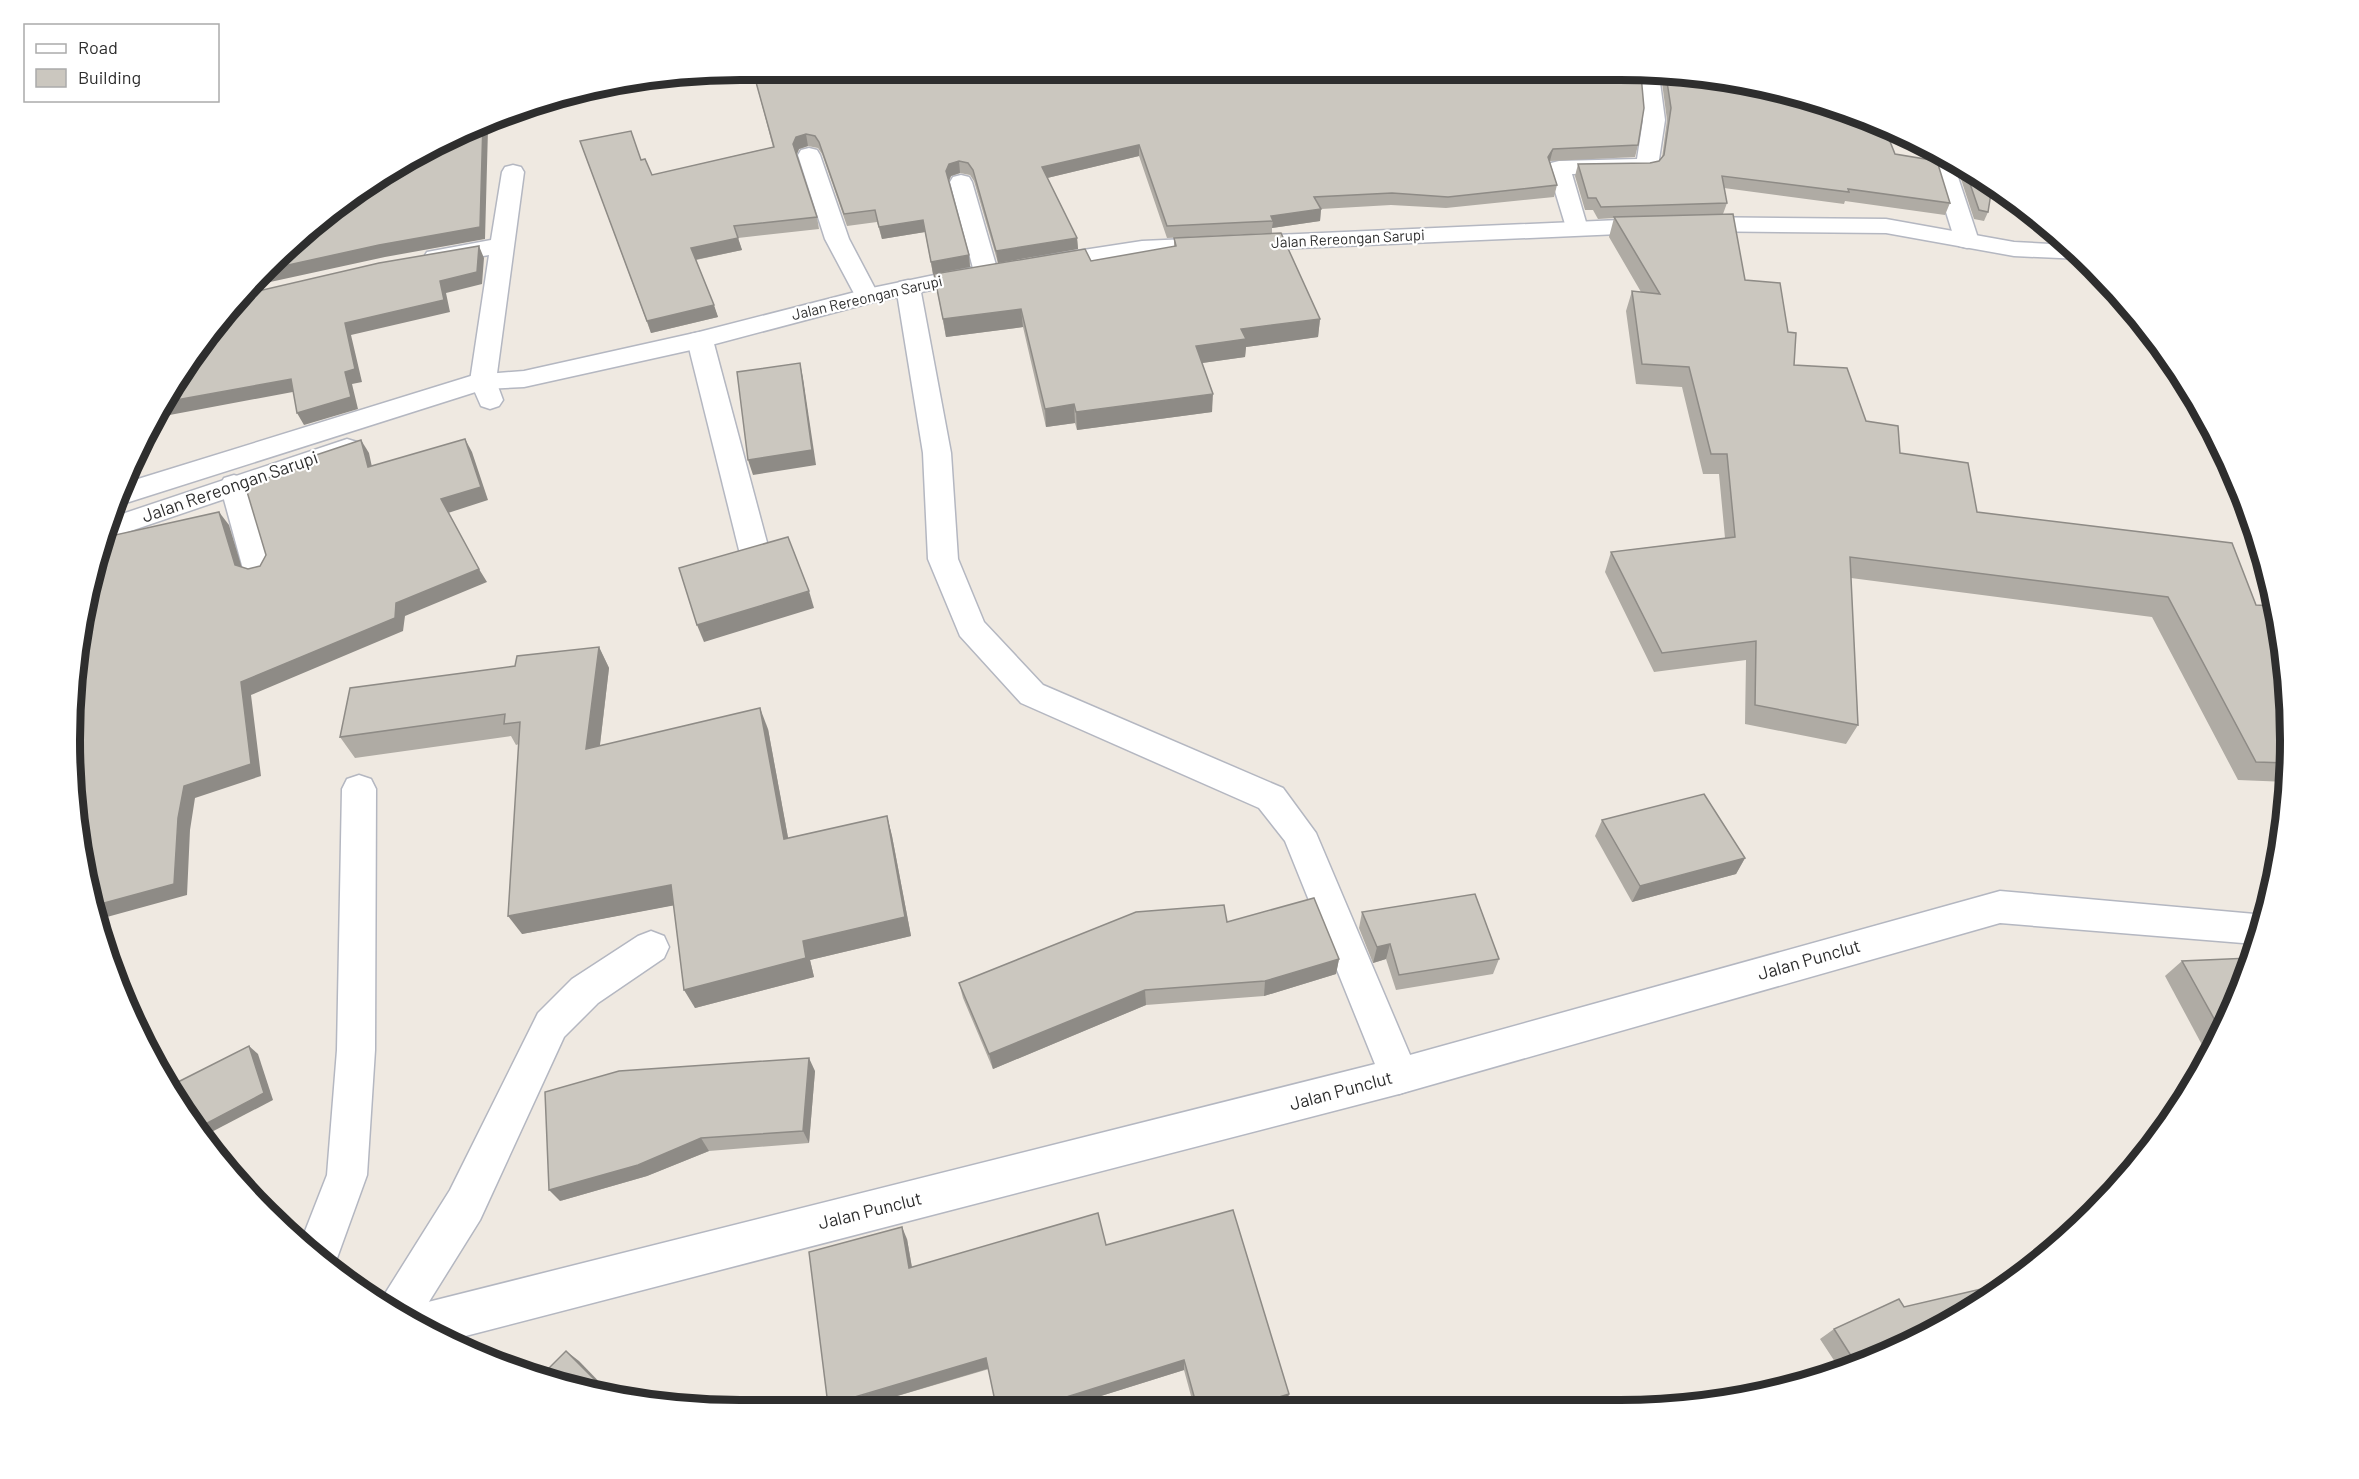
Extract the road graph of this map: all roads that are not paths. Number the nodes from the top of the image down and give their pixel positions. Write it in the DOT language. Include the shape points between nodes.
graph roads {
  1 [pos="1650,81"];
  2 [pos="809,155"];
  3 [pos="1942,164"];
  4 [pos="513,172"];
  5 [pos="961,182"];
  6 [pos="1576,229"];
  7 [pos="1967,241"];
  8 [pos="503,245"];
  9 [pos="2065,252"];
  10 [pos="408,262"];
  11 [pos="1004,269"];
  12 [pos="908,287"];
  13 [pos="867,296"];
  14 [pos="700,340"];
  15 [pos="487,391"];
  16 [pos="234,486"];
  17 [pos="128,492"];
  18 [pos="115,527"];
  19 [pos="754,550"];
  20 [pos="258,569"];
  21 [pos="359,789"];
  22 [pos="2251,928"];
  23 [pos="651,947"];
  24 [pos="1399,1076"];
  25 [pos="320,1248"];
  26 [pos="401,1306"];
  27 [pos="432,1323"];
  1 -- 6 [label="street" via="1654,120 1647,166 1559,168"];
  2 -- 13 [label="street" via="837,239"];
  3 -- 7 [label="street"];
  4 -- 8 [label="street"];
  5 -- 11 [label="street"];
  6 -- 7 [label="street, Jalan Rereongan Sarupi" via="1687,224 1886,226"];
  6 -- 11 [label="street, Jalan Rereongan Sarupi" via="1142,248"];
  7 -- 9 [label="street, Jalan Rereongan Sarupi"];
  8 -- 10 [label="street"];
  8 -- 15 [label="street"];
  11 -- 12 [label="street, Jalan Rereongan Sarupi"];
  12 -- 13 [label="street, Jalan Rereongan Sarupi"];
  12 -- 24 [label="street" via="937,453 944,559 971,628 1032,694 1271,798 1299,833"];
  13 -- 14 [label="street, Jalan Rereongan Sarupi"];
  14 -- 15 [label="street, Jalan Rereongan Sarupi" via="524,379"];
  14 -- 19 [label="street"];
  15 -- 16 [label="street, Jalan Rereongan Sarupi"];
  15 -- 17 [label="street, Jalan Rereongan Sarupi"];
  16 -- 18 [label="street, Jalan Rereongan Sarupi"];
  16 -- 20 [label="street"];
  21 -- 25 [label="street" via="356,1050 347,1175"];
  22 -- 24 [label="street, Jalan Punclut" via="2000,907"];
  23 -- 26 [label="street" via="585,991 551,1025 465,1205"];
  24 -- 27 [label="street, Jalan Punclut"];
}
